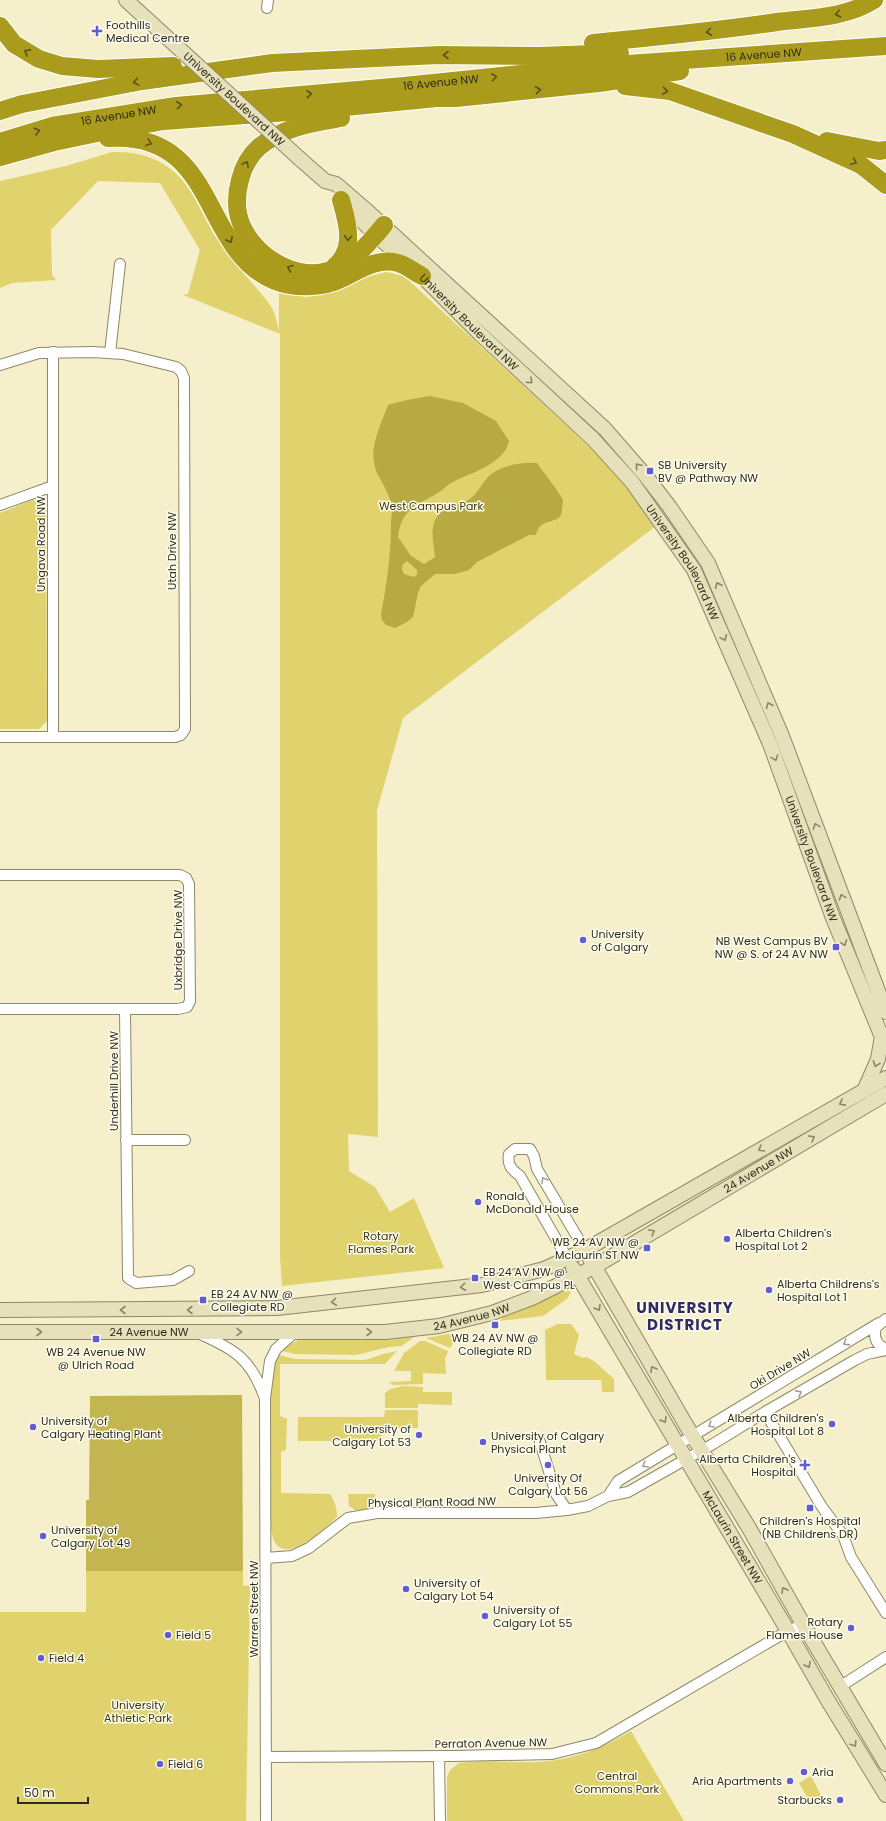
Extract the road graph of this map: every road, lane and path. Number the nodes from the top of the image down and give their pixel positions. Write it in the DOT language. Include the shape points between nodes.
graph roads {
  1 [pos="126,0"];
  2 [pos="874,0"];
  3 [pos="0,26"];
  4 [pos="886,34"];
  5 [pos="886,46"];
  6 [pos="834,50"];
  7 [pos="500,54"];
  8 [pos="272,62"];
  9 [pos="599,83"];
  10 [pos="456,98"];
  11 [pos="0,111"];
  12 [pos="793,134"];
  13 [pos="0,142"];
  14 [pos="54,142"];
  15 [pos="886,150"];
  16 [pos="0,157"];
  17 [pos="325,181"];
  18 [pos="886,185"];
  19 [pos="341,200"];
  20 [pos="384,233"];
  21 [pos="120,264"];
  22 [pos="358,269"];
  23 [pos="328,271"];
  24 [pos="422,276"];
  25 [pos="53,352"];
  26 [pos="110,353"];
  27 [pos="0,365"];
  28 [pos="53,486"];
  29 [pos="0,505"];
  30 [pos="0,737"];
  31 [pos="53,737"];
  32 [pos="0,875"];
  33 [pos="0,1009"];
  34 [pos="125,1010"];
  35 [pos="886,1012"];
  36 [pos="884,1042"];
  37 [pos="886,1078"];
  38 [pos="864,1091"];
  39 [pos="886,1094"];
  40 [pos="126,1140"];
  41 [pos="185,1140"];
  42 [pos="585,1250"];
  43 [pos="567,1258"];
  44 [pos="594,1267"];
  45 [pos="189,1271"];
  46 [pos="578,1275"];
  47 [pos="0,1310"];
  48 [pos="883,1321"];
  49 [pos="192,1331"];
  50 [pos="0,1332"];
  51 [pos="294,1332"];
  52 [pos="886,1350"];
  53 [pos="265,1398"];
  54 [pos="765,1412"];
  55 [pos="693,1437"];
  56 [pos="540,1442"];
  57 [pos="679,1445"];
  58 [pos="702,1450"];
  59 [pos="687,1459"];
  60 [pos="608,1496"];
  61 [pos="567,1510"];
  62 [pos="266,1558"];
  63 [pos="886,1613"];
  64 [pos="803,1624"];
  65 [pos="788,1631"];
  66 [pos="886,1657"];
  67 [pos="841,1686"];
  68 [pos="439,1756"];
  69 [pos="266,1757"];
  70 [pos="886,1764"];
  71 [pos="886,1796"];
  72 [pos="266,1821"];
  73 [pos="440,1821"];
  1 -- 17 [label="street, University Boulevard NW, bridge"];
  2 -- 7 [label="highway, one-way" via="862,7 824,16 704,32 522,49"];
  8 -- 3 [label="highway, one-way" via="98,69 62,66 40,59 14,44"];
  4 -- 7 [label="highway, 16 Avenue NW" via="619,53 539,56"];
  5 -- 6 [label="highway, 16 Avenue NW"];
  6 -- 9 [label="highway"];
  13 -- 6 [label="highway, 16 Avenue NW, one-way" via="52,126 176,106 600,66"];
  7 -- 8 [label="highway, 16 Avenue NW, one-way"];
  8 -- 11 [label="highway, 16 Avenue NW, one-way" via="142,81 22,104"];
  10 -- 9 [label="highway, one-way"];
  9 -- 12 [label="highway, one-way" via="670,91"];
  10 -- 14 [label="highway" via="164,121"];
  23 -- 10 [label="highway, one-way" via="307,273 293,270 276,262 255,246 246,233 238,215 236,200 242,173 250,158 259,147 280,133 299,126"];
  12 -- 15 [label="highway" via="857,148"];
  12 -- 18 [label="highway, one-way" via="861,165"];
  14 -- 16 [label="highway"];
  14 -- 22 [label="highway, one-way" via="119,138 145,141 164,149 176,158 198,183 241,256 275,281 292,286 322,285 342,279"];
  17 -- 19 [label="street, University Boulevard NW" via="329,190"];
  17 -- 20 [label="street, University Boulevard NW" via="336,184"];
  19 -- 20 [label="street, University Boulevard NW"];
  19 -- 23 [label="highway, one-way" via="348,227 347,247 342,258"];
  20 -- 22 [label="highway"];
  20 -- 23 [label="highway" via="342,265"];
  20 -- 24 [label="street, University Boulevard NW"];
  35 -- 20 [label="street, University Boulevard NW, one-way" via="782,736 708,563 654,487 605,429"];
  21 -- 26 [label="street"];
  22 -- 24 [label="highway" via="373,264 397,263"];
  24 -- 36 [label="street, University Boulevard NW, one-way" via="593,439 632,482 694,570 770,744 833,918"];
  25 -- 26 [label="street, Utah Drive NW"];
  25 -- 27 [label="street, Utah Drive NW" via="39,353"];
  25 -- 28 [label="street, Ungava Road NW"];
  26 -- 31 [label="street, Utah Drive NW" via="176,367 184,378 185,729 181,735 175,737"];
  28 -- 29 [label="street"];
  28 -- 31 [label="street, Ungava Road NW"];
  30 -- 31 [label="street, Utah Drive NW"];
  32 -- 34 [label="street, Uxbridge Drive NW" via="186,878 189,884 190,1001 186,1007 178,1010"];
  33 -- 34 [label="street"];
  34 -- 40 [label="street, Underhill Drive NW"];
  36 -- 38 [label="street, one-way"];
  37 -- 38 [label="street, 24 Avenue NW"];
  38 -- 42 [label="street, 24 Avenue NW, one-way"];
  44 -- 39 [label="street, 24 Avenue NW, one-way"];
  40 -- 41 [label="street"];
  40 -- 45 [label="street, Underhill Drive NW" via="128,1278 136,1283 173,1280"];
  42 -- 43 [label="street, 24 Avenue NW"];
  42 -- 43 [label="street, one-way" via="538,1169 530,1149 515,1149 509,1154 508,1162 511,1169 520,1176"];
  42 -- 44 [label="street, McLaurin Street NW"];
  43 -- 46 [label="street, McLaurin Street NW"];
  43 -- 47 [label="street, 24 Avenue NW, one-way" via="544,1269 482,1285 280,1308"];
  44 -- 46 [label="street, 24 Avenue NW"];
  55 -- 44 [label="street, McLaurin Street NW, one-way"];
  51 -- 46 [label="street, 24 Avenue NW, one-way" via="385,1332 439,1326 492,1313 523,1302"];
  46 -- 57 [label="street, McLaurin Street NW, one-way"];
  48 -- 52 [label="street" via="876,1327 874,1336 878,1345"];
  48 -- 55 [label="street, Oki Drive NW, one-way"];
  50 -- 49 [label="street, 24 Avenue NW, one-way"];
  49 -- 51 [label="street, 24 Avenue NW, one-way"];
  49 -- 53 [label="street, Warren Street NW" via="227,1346 247,1363 258,1377"];
  51 -- 53 [label="street, Warren Street NW" via="276,1350 270,1361"];
  54 -- 52 [label="street, one-way" via="867,1354"];
  53 -- 62 [label="street, Warren Street NW"];
  54 -- 58 [label="street"];
  54 -- 63 [label="street" via="822,1507 843,1535 851,1557"];
  55 -- 57 [label="street, Oki Drive NW"];
  55 -- 58 [label="street, McLaurin Street NW"];
  56 -- 61 [label="street" via="556,1494"];
  57 -- 59 [label="street, McLaurin Street NW"];
  57 -- 60 [label="street, Physical Plant Road NW, one-way" via="618,1482"];
  58 -- 59 [label="street, Physical Plant Road NW"];
  64 -- 58 [label="street, McLaurin Street NW, one-way"];
  59 -- 60 [label="street, Physical Plant Road NW" via="628,1492"];
  59 -- 65 [label="street, McLaurin Street NW"];
  60 -- 61 [label="street, Physical Plant Road NW" via="588,1506"];
  61 -- 62 [label="street, Physical Plant Road NW" via="536,1513 377,1513 348,1518 309,1548 292,1556"];
  62 -- 69 [label="street, Warren Street NW"];
  64 -- 65 [label="street, Perraton Avenue NW"];
  64 -- 67 [label="street, McLaurin Street NW"];
  65 -- 68 [label="street, Perraton Avenue NW" via="596,1743 552,1754"];
  65 -- 71 [label="street, McLaurin Street NW, one-way"];
  66 -- 67 [label="street"];
  67 -- 70 [label="street, McLaurin Street NW"];
  68 -- 69 [label="street, Perraton Avenue NW"];
  68 -- 73 [label="street"];
  69 -- 72 [label="street, Warren Street NW"];
}
